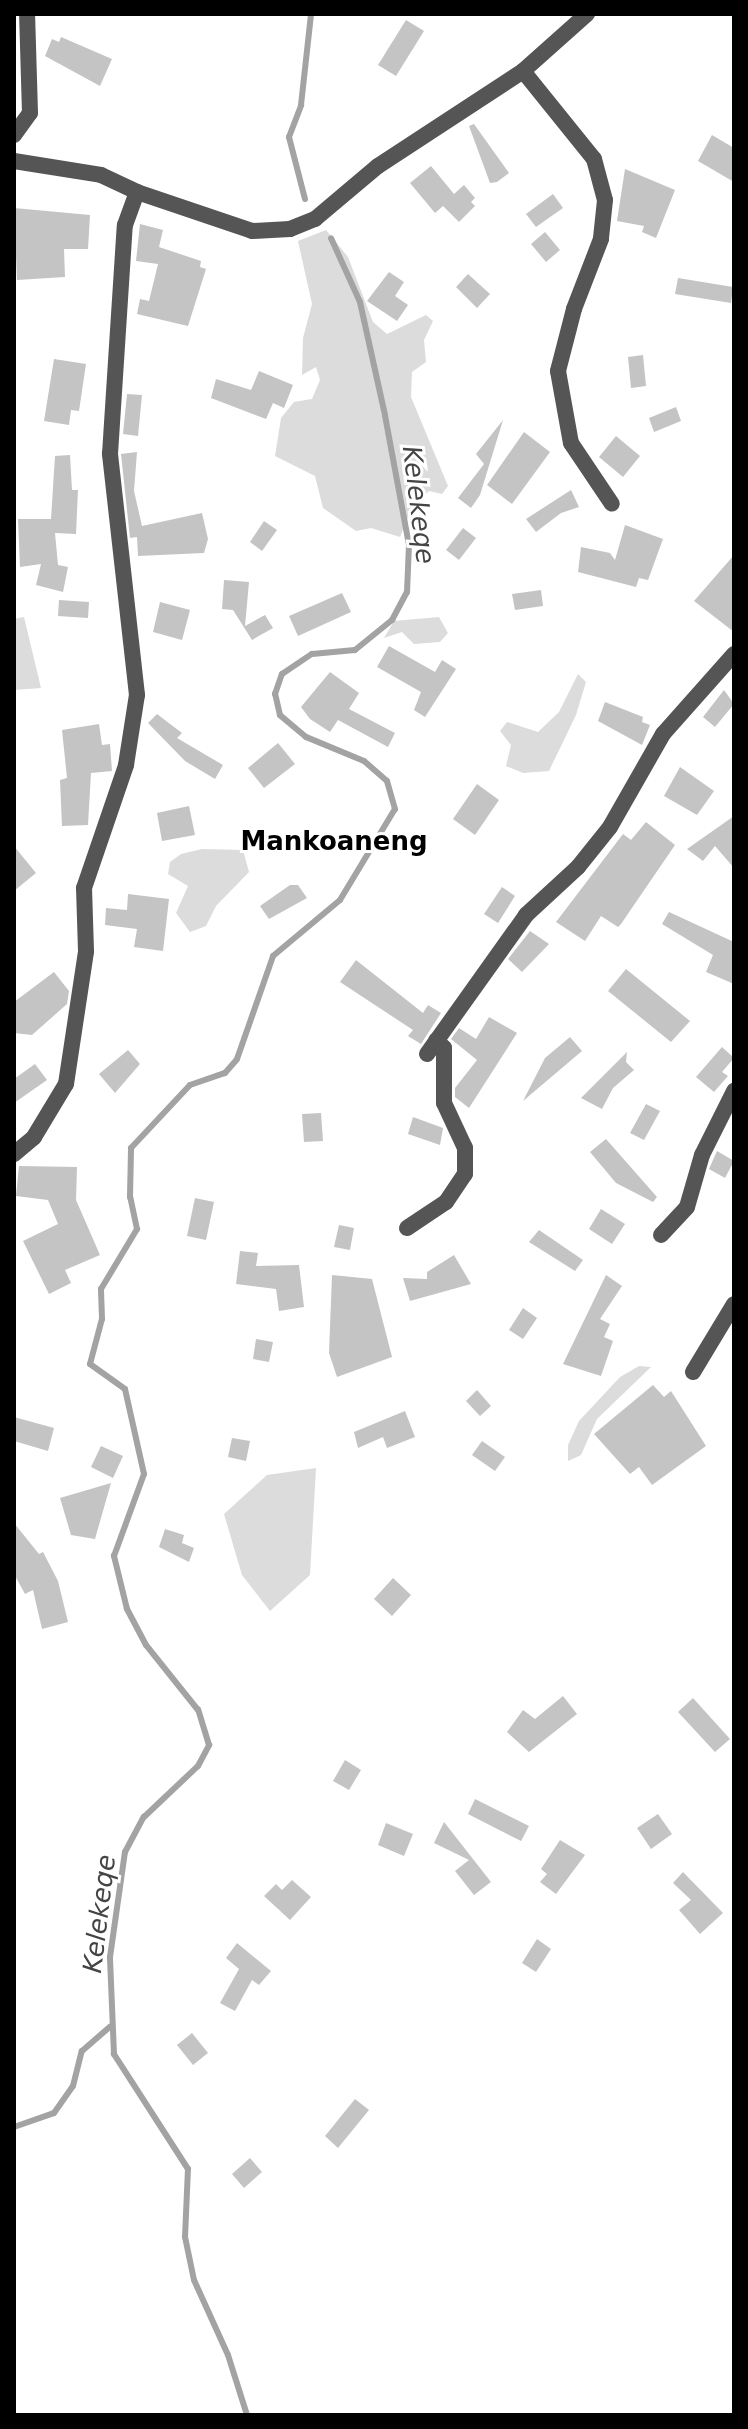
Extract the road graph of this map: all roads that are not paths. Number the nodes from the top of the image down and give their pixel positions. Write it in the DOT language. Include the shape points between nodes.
graph roads {
  1 [pos="27,14"];
  2 [pos="587,14"];
  3 [pos="523,71"];
  4 [pos="14,135"];
  5 [pos="14,161"];
  6 [pos="137,192"];
  7 [pos="612,504"];
  8 [pos="734,654"];
  9 [pos="734,1091"];
  10 [pos="14,1154"];
  11 [pos="407,1228"];
  12 [pos="661,1235"];
  13 [pos="734,1304"];
  14 [pos="693,1372"];
  1 -- 4 [label="street" via="30,113"];
  2 -- 3 [label="street"];
  3 -- 6 [label="street" via="378,166 315,219 290,229 252,231"];
  3 -- 7 [label="street" via="594,159 605,200 601,239 558,371 571,443"];
  5 -- 6 [label="street" via="101,175"];
  6 -- 10 [label="street" via="125,225 110,454 137,695 126,765 84,888 86,951 66,1084 34,1137"];
  8 -- 11 [label="street" via="663,734 610,827 578,867 526,915 431,1047 444,1048 444,1103 465,1148 465,1174 446,1202"];
  9 -- 12 [label="street" via="702,1155 687,1207"];
  13 -- 14 [label="street"];
}
